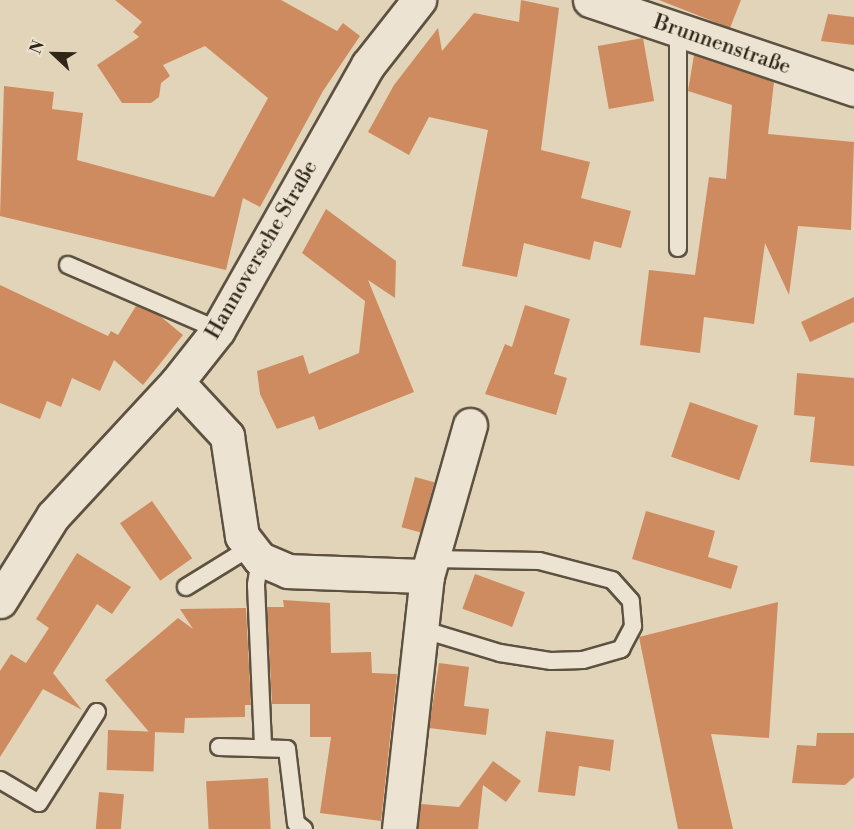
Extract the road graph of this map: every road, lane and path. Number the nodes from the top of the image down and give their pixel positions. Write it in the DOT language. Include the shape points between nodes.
graph roads {
  1 [pos="419,0"];
  2 [pos="590,0"];
  3 [pos="678,30"];
  4 [pos="854,89"];
  5 [pos="678,248"];
  6 [pos="68,265"];
  7 [pos="218,330"];
  8 [pos="177,382"];
  9 [pos="470,425"];
  10 [pos="256,553"];
  11 [pos="430,568"];
  12 [pos="186,587"];
  13 [pos="0,601"];
  14 [pos="421,629"];
  15 [pos="97,712"];
  16 [pos="219,747"];
  17 [pos="263,747"];
  18 [pos="0,780"];
  19 [pos="304,829"];
  20 [pos="399,829"];
  1 -- 7 [label="street, Hannoversche Straße" via="368,65"];
  2 -- 3 [label="street, Brunnenstraße"];
  3 -- 4 [label="street, Brunnenstraße"];
  3 -- 5 [label="lane"];
  6 -- 7 [label="lane"];
  7 -- 8 [label="street, Hannoversche Straße"];
  8 -- 10 [label="street" via="227,436 242,536"];
  8 -- 13 [label="street, Hannoversche Straße" via="53,516"];
  9 -- 11 [label="street"];
  10 -- 11 [label="street" via="288,571"];
  10 -- 12 [label="lane"];
  10 -- 17 [label="lane"];
  11 -- 14 [label="street"];
  11 -- 14 [label="lane" via="539,561 612,580 631,601 633,626 621,650 583,660 551,661 500,653"];
  14 -- 20 [label="street"];
  15 -- 18 [label="lane" via="39,803"];
  16 -- 17 [label="lane"];
  17 -- 19 [label="lane" via="287,749 296,823"];
}
